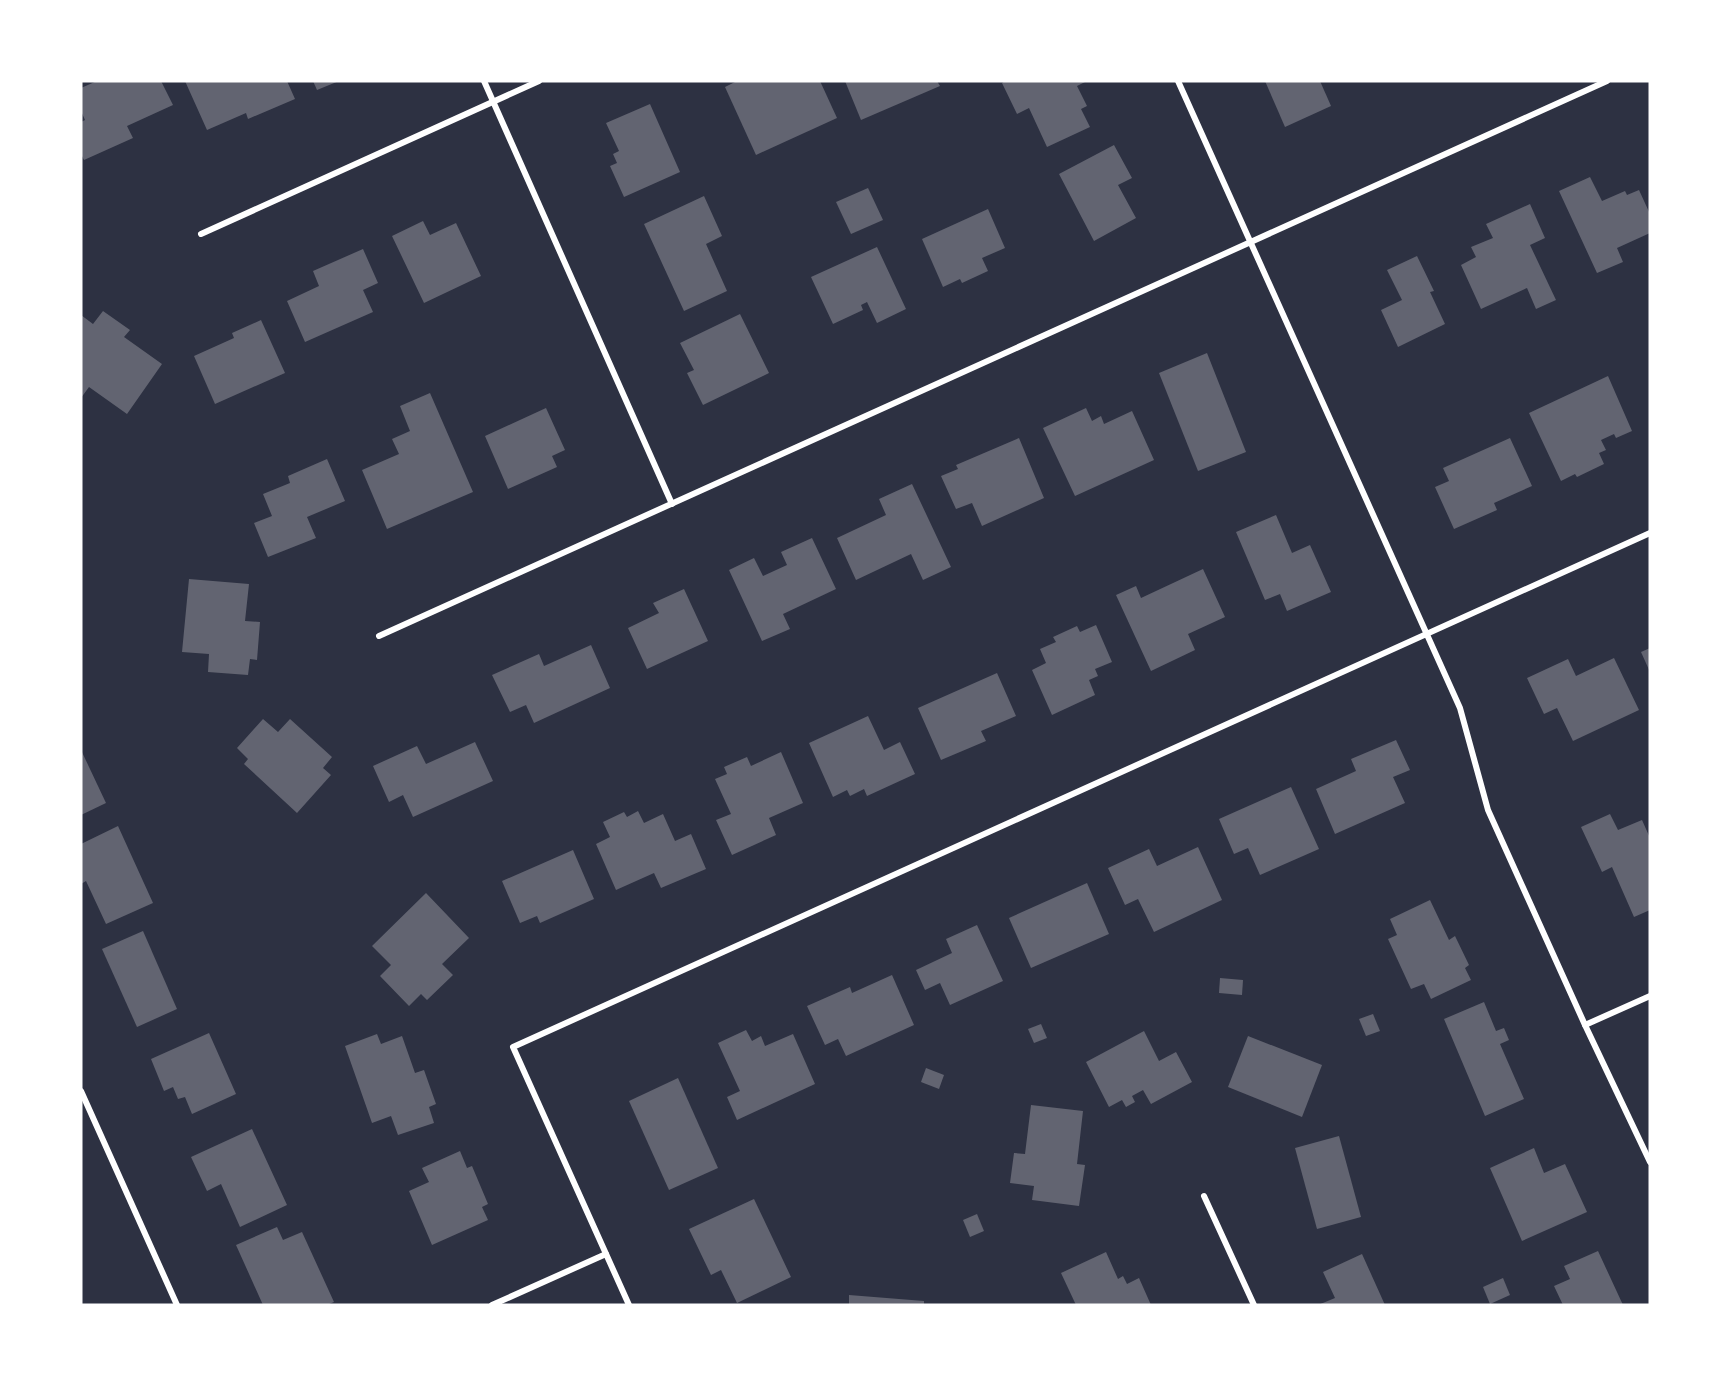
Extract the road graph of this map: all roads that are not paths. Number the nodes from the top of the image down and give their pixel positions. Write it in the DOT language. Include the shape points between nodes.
graph roads {
  1 [pos="484,81"];
  2 [pos="538,81"];
  3 [pos="1178,81"];
  4 [pos="1607,81"];
  5 [pos="493,102"];
  6 [pos="201,234"];
  7 [pos="1251,242"];
  8 [pos="672,504"];
  9 [pos="1650,532"];
  10 [pos="1427,633"];
  11 [pos="379,636"];
  12 [pos="1650,996"];
  13 [pos="1585,1025"];
  14 [pos="81,1091"];
  15 [pos="1650,1162"];
  16 [pos="1204,1197"];
  17 [pos="606,1254"];
  18 [pos="177,1305"];
  19 [pos="492,1305"];
  20 [pos="629,1305"];
  21 [pos="1254,1305"];
  1 -- 5 [label="street"];
  2 -- 5 [label="street"];
  3 -- 7 [label="street"];
  4 -- 7 [label="street"];
  5 -- 6 [label="street"];
  5 -- 8 [label="street"];
  7 -- 8 [label="street"];
  7 -- 10 [label="street"];
  8 -- 11 [label="street"];
  9 -- 10 [label="street"];
  10 -- 13 [label="street" via="1460,708 1488,810"];
  10 -- 17 [label="street" via="513,1047"];
  12 -- 13 [label="street"];
  13 -- 15 [label="street"];
  14 -- 18 [label="street"];
  16 -- 21 [label="street"];
  17 -- 19 [label="street"];
  17 -- 20 [label="street"];
}
